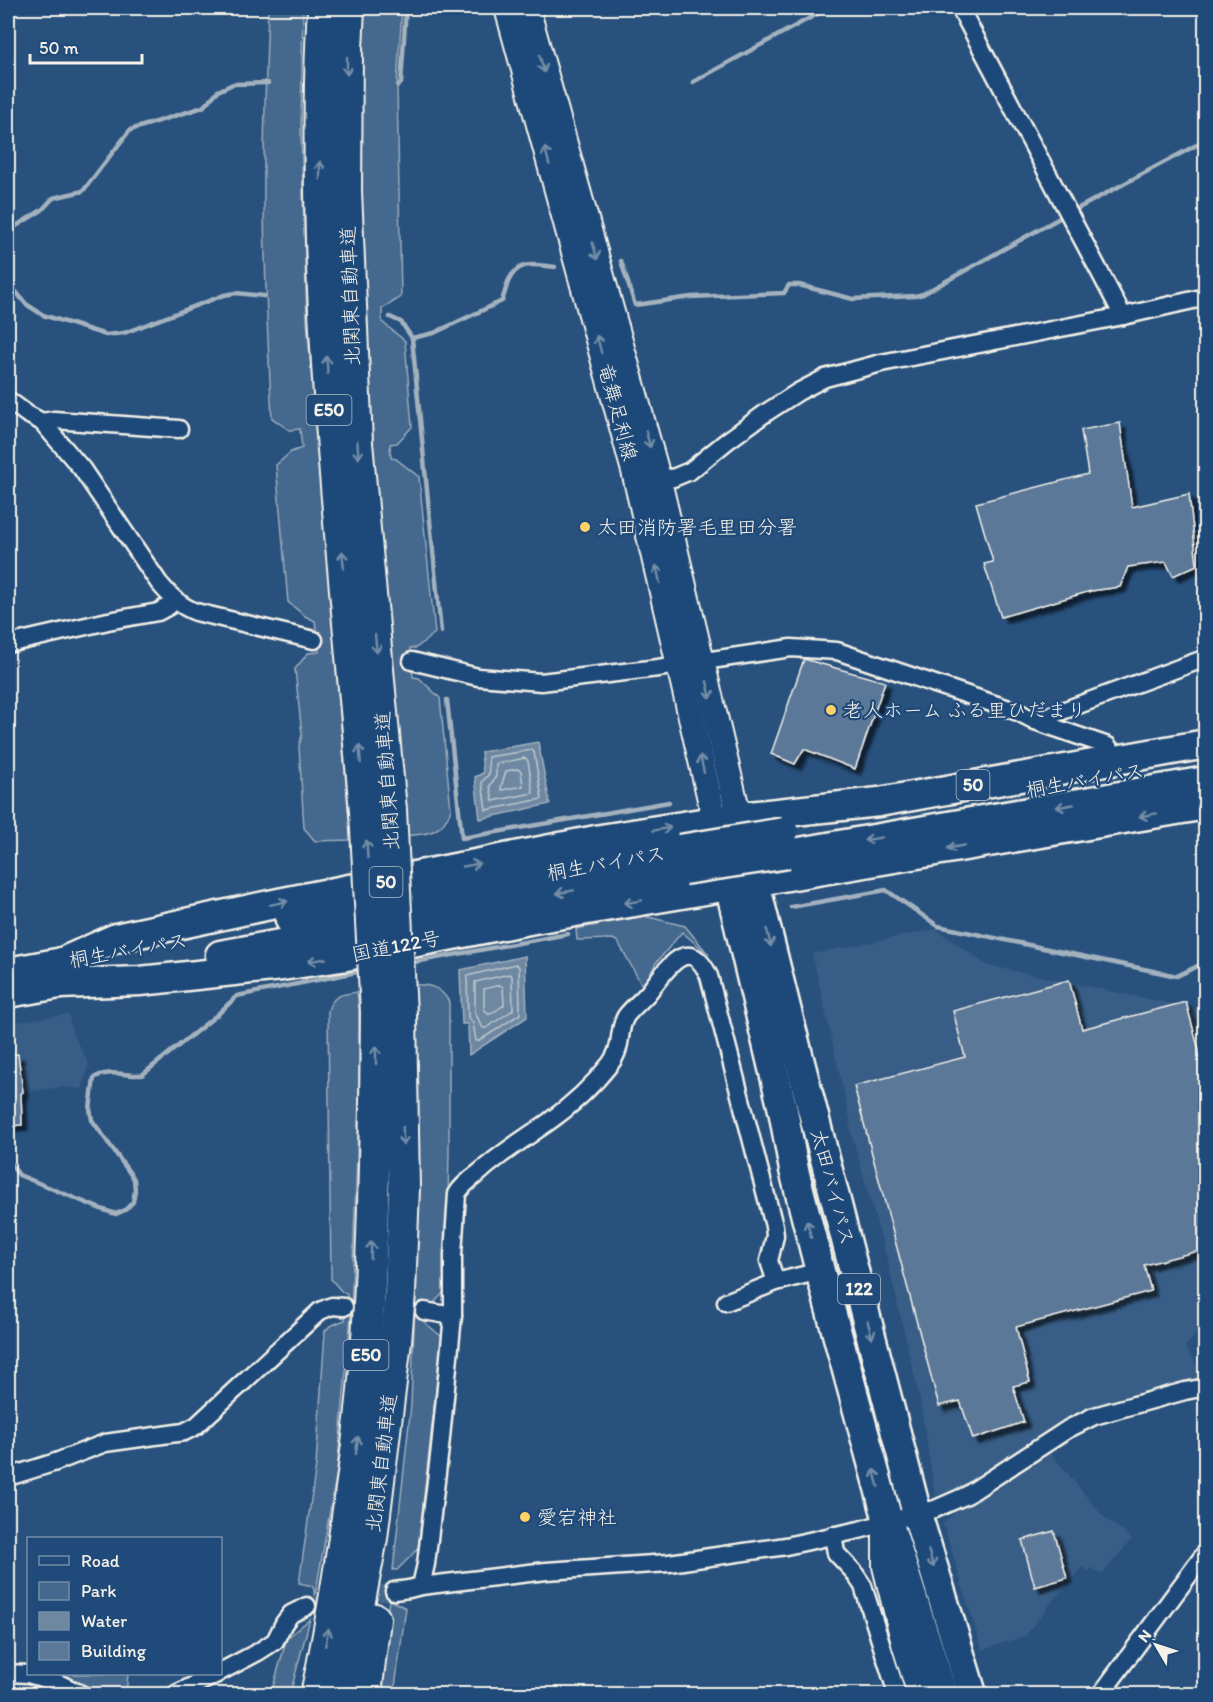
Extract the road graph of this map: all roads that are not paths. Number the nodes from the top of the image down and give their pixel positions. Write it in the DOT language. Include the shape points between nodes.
graph roads {
  1 [pos="323,8"];
  2 [pos="349,8"];
  3 [pos="507,8"];
  4 [pos="526,8"];
  5 [pos="960,8"];
  6 [pos="1206,297"];
  7 [pos="1123,316"];
  8 [pos="8,400"];
  9 [pos="42,422"];
  10 [pos="180,429"];
  11 [pos="634,471"];
  12 [pos="658,477"];
  13 [pos="174,600"];
  14 [pos="314,640"];
  15 [pos="8,644"];
  16 [pos="1206,658"];
  17 [pos="412,661"];
  18 [pos="690,663"];
  19 [pos="1035,721"];
  20 [pos="1206,744"];
  21 [pos="1206,759"];
  22 [pos="1116,760"];
  23 [pos="1206,781"];
  24 [pos="1206,805"];
  25 [pos="378,811"];
  26 [pos="727,819"];
  27 [pos="786,843"];
  28 [pos="685,871"];
  29 [pos="742,884"];
  30 [pos="8,972"];
  31 [pos="60,973"];
  32 [pos="8,993"];
  33 [pos="388,1013"];
  34 [pos="794,1170"];
  35 [pos="819,1271"];
  36 [pos="776,1282"];
  37 [pos="726,1302"];
  38 [pos="344,1307"];
  39 [pos="424,1311"];
  40 [pos="453,1316"];
  41 [pos="396,1341"];
  42 [pos="1206,1387"];
  43 [pos="8,1477"];
  44 [pos="917,1514"];
  45 [pos="888,1521"];
  46 [pos="833,1535"];
  47 [pos="1206,1552"];
  48 [pos="421,1586"];
  49 [pos="394,1591"];
  50 [pos="307,1606"];
  51 [pos="222,1671"];
  52 [pos="8,1673"];
  53 [pos="27,1674"];
  54 [pos="32,1675"];
  55 [pos="215,1675"];
  56 [pos="81,1695"];
  57 [pos="176,1695"];
  58 [pos="316,1695"];
  59 [pos="342,1695"];
  60 [pos="366,1695"];
  61 [pos="897,1695"];
  62 [pos="923,1695"];
  63 [pos="943,1695"];
  64 [pos="972,1695"];
  65 [pos="1101,1695"];
  25 -- 1 [label="highway, 北関東自動車道 / E50, one-way" via="331,438 320,162"];
  2 -- 25 [label="highway, 北関東自動車道 / E50, one-way" via="346,191"];
  11 -- 3 [label="main road, 竜舞足利線, one-way"];
  4 -- 12 [label="main road, 竜舞足利線, one-way"];
  5 -- 7 [label="street"];
  6 -- 7 [label="street"];
  7 -- 12 [label="street" via="881,363 825,378 767,412 690,471 672,478"];
  8 -- 9 [label="street"];
  9 -- 10 [label="street"];
  9 -- 13 [label="street" via="82,469"];
  11 -- 12 [label="street"];
  18 -- 11 [label="main road, 竜舞足利線, one-way"];
  12 -- 18 [label="main road, 竜舞足利線"];
  13 -- 14 [label="street" via="196,612"];
  13 -- 15 [label="street" via="158,612"];
  16 -- 19 [label="street"];
  17 -- 18 [label="street" via="478,677 541,682"];
  18 -- 19 [label="street" via="790,648 837,651"];
  18 -- 26 [label="main road, 竜舞足利線"];
  19 -- 22 [label="street" via="1108,746"];
  20 -- 22 [label="highway, 50"];
  21 -- 27 [label="highway, 桐生バイパス / 50"];
  22 -- 26 [label="highway, 50" via="879,802"];
  23 -- 27 [label="highway, 桐生バイパス / 50, one-way"];
  24 -- 29 [label="highway, 国道122号, one-way"];
  25 -- 33 [label="highway, 北関東自動車道 / E50, bridge"];
  26 -- 29 [label="highway, 太田バイパス / 122"];
  31 -- 26 [label="highway, 50, one-way" via="127,935 590,842"];
  27 -- 28 [label="highway, 桐生バイパス / 50, bridge"];
  28 -- 29 [label="highway, 国道122号 / 50"];
  28 -- 31 [label="highway, 桐生バイパス / 50"];
  28 -- 31 [label="highway, 国道122号 / 50, one-way" via="534,919 341,957 140,981"];
  28 -- 34 [label="highway" via="717,914 770,1115"];
  29 -- 34 [label="highway, 太田バイパス / 122"];
  29 -- 44 [label="highway, 太田バイパス / 122, one-way"];
  30 -- 31 [label="highway, 桐生バイパス / 50"];
  31 -- 32 [label="highway, 桐生バイパス / 50"];
  33 -- 41 [label="highway, 北関東自動車道 / E50, one-way" via="404,1188"];
  58 -- 33 [label="highway, 北関東自動車道 / E50, one-way" via="358,1443 375,1146"];
  35 -- 34 [label="highway, 太田バイパス / 122, one-way"];
  35 -- 36 [label="street"];
  45 -- 35 [label="highway, 太田バイパス / 122, one-way"];
  36 -- 37 [label="street"];
  36 -- 40 [label="street" via="768,1261 774,1226 709,976 705,966 687,956 675,960 626,1017 617,1055 591,1088 503,1152 459,1190 455,1210"];
  38 -- 43 [label="street" via="320,1311 196,1426 184,1432 105,1443"];
  39 -- 40 [label="street"];
  40 -- 48 [label="street" via="439,1460"];
  41 -- 59 [label="highway, 北関東自動車道 / E50" via="372,1538"];
  41 -- 60 [label="highway" via="395,1467"];
  42 -- 44 [label="street" via="1094,1416 967,1495"];
  44 -- 45 [label="street"];
  44 -- 64 [label="highway, 太田バイパス / 122, one-way"];
  45 -- 46 [label="street"];
  45 -- 62 [label="highway" via="888,1566"];
  45 -- 63 [label="highway, 太田バイパス / 122"];
  46 -- 48 [label="street" via="669,1563 546,1571"];
  46 -- 61 [label="street" via="837,1552 863,1586"];
  47 -- 65 [label="street"];
  48 -- 49 [label="street"];
  50 -- 51 [label="street" via="291,1614 275,1641"];
  52 -- 53 [label="street"];
  54 -- 56 [label="street"];
  55 -- 57 [label="street"];
}
